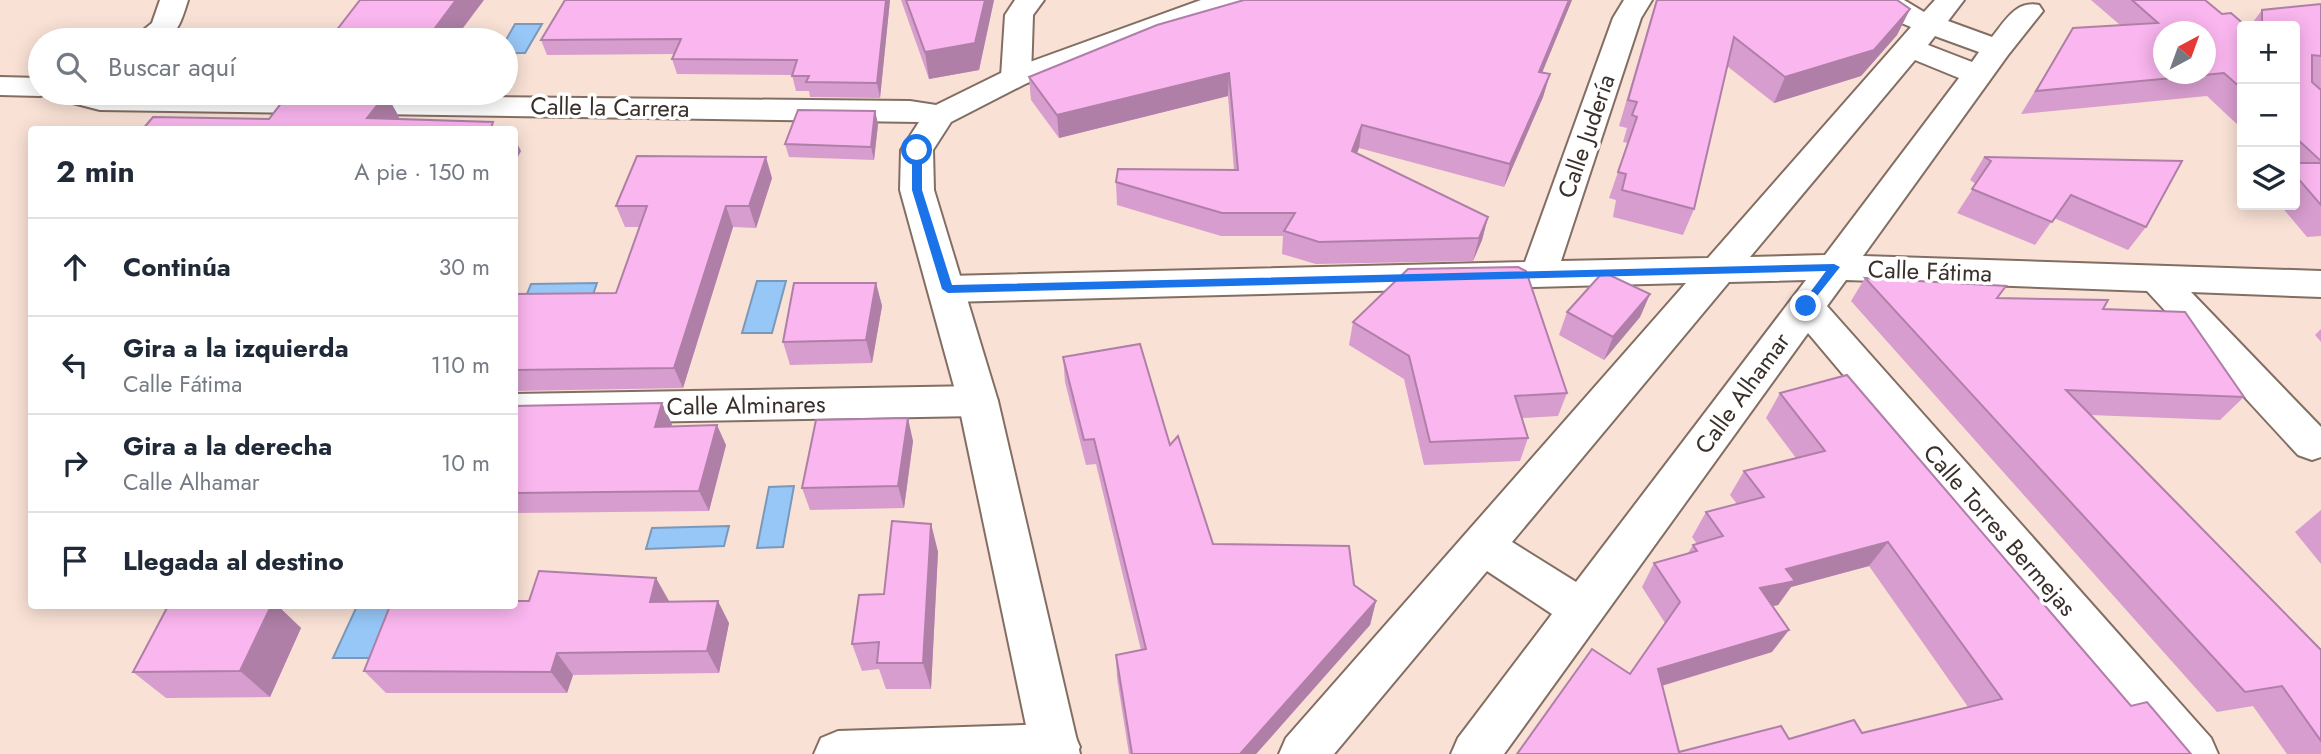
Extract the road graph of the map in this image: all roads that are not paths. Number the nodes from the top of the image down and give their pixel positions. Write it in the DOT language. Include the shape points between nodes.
graph roads {
  1 [pos="174,0"];
  2 [pos="1030,0"];
  3 [pos="1228,0"];
  4 [pos="1638,0"];
  5 [pos="1885,0"];
  6 [pos="2029,11"];
  7 [pos="1930,24"];
  8 [pos="164,28"];
  9 [pos="1987,62"];
  10 [pos="1016,77"];
  11 [pos="0,86"];
  12 [pos="28,87"];
  13 [pos="468,105"];
  14 [pos="940,115"];
  15 [pos="1834,267"];
  16 [pos="1722,268"];
  17 [pos="1539,273"];
  18 [pos="2156,278"];
  19 [pos="2321,284"];
  20 [pos="948,289"];
  21 [pos="1806,306"];
  22 [pos="978,401"];
  23 [pos="518,409"];
  24 [pos="2312,444"];
  25 [pos="1483,546"];
  26 [pos="1582,610"];
  27 [pos="1056,751"];
  28 [pos="838,754"];
  29 [pos="1303,754"];
  30 [pos="1475,754"];
  31 [pos="2194,754"];
  1 -- 8 [label="street"];
  2 -- 10 [label="street" via="1019,15"];
  3 -- 10 [label="street"];
  4 -- 17 [label="street, Calle Judería" via="1626,18"];
  5 -- 7 [label="street"];
  6 -- 9 [label="street, Calle Alhamar"];
  7 -- 9 [label="street"];
  7 -- 16 [label="street"];
  9 -- 15 [label="street, Calle Alhamar"];
  10 -- 14 [label="street"];
  11 -- 12 [label="street"];
  13 -- 14 [label="street, Calle la Carrera"];
  14 -- 20 [label="street" via="917,150 917,190"];
  15 -- 16 [label="street, Calle Fátima"];
  15 -- 18 [label="street, Calle Fátima"];
  15 -- 21 [label="street, Calle Alhamar"];
  16 -- 17 [label="street, Calle Fátima"];
  16 -- 25 [label="street"];
  17 -- 20 [label="street, Calle Fátima"];
  18 -- 19 [label="street, Calle Fátima"];
  18 -- 24 [label="street"];
  20 -- 22 [label="street"];
  21 -- 26 [label="street, Calle Alhamar"];
  21 -- 31 [label="street, Calle Torres Bermejas"];
  22 -- 23 [label="street, Calle Alminares"];
  22 -- 27 [label="street"];
  25 -- 26 [label="street"];
  25 -- 29 [label="street"];
  26 -- 30 [label="street, Calle Alhamar"];
  27 -- 28 [label="street"];
}
